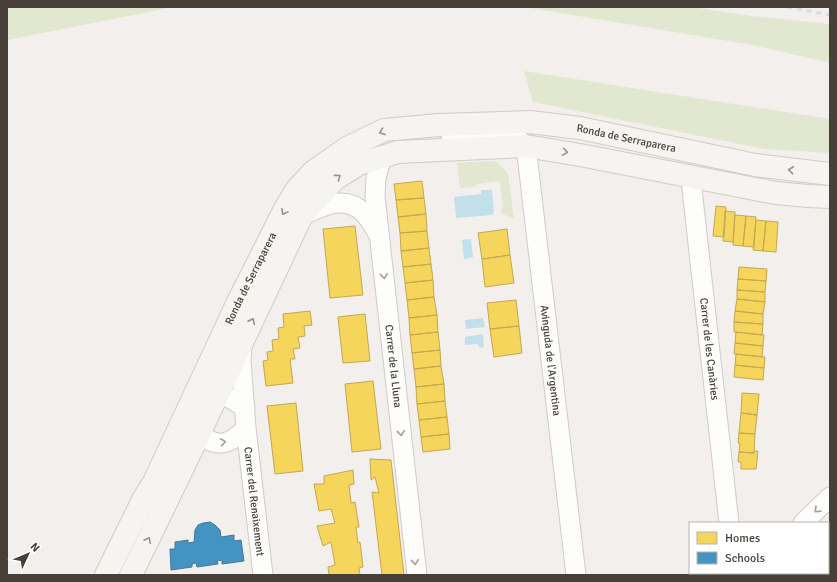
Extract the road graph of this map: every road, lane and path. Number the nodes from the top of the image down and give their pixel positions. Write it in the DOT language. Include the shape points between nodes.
graph roads {
  1 [pos="420,127"];
  2 [pos="580,128"];
  3 [pos="612,135"];
  4 [pos="526,146"];
  5 [pos="382,157"];
  6 [pos="755,165"];
  7 [pos="701,172"];
  8 [pos="830,174"];
  9 [pos="830,197"];
  10 [pos="302,216"];
  11 [pos="380,237"];
  12 [pos="226,327"];
  13 [pos="242,343"];
  14 [pos="212,393"];
  15 [pos="245,408"];
  16 [pos="246,428"];
  17 [pos="193,432"];
  18 [pos="149,490"];
  19 [pos="830,497"];
  20 [pos="729,522"];
  21 [pos="804,522"];
  22 [pos="102,575"];
  23 [pos="106,575"];
  24 [pos="132,575"];
  25 [pos="263,575"];
  26 [pos="417,575"];
  27 [pos="576,575"];
  1 -- 2 [label="street, Ronda de Serraparera" via="530,122"];
  1 -- 4 [label="street, Ronda de Serraparera" via="433,135 506,135"];
  1 -- 12 [label="street, Ronda de Serraparera, one-way" via="384,130 347,148 314,171 297,189 285,209"];
  2 -- 3 [label="street, Ronda de Serraparera"];
  2 -- 4 [label="street" via="540,132"];
  3 -- 6 [label="street, Ronda de Serraparera"];
  3 -- 7 [label="street" via="628,152 674,161"];
  4 -- 5 [label="street, Ronda de Serraparera" via="398,152"];
  4 -- 7 [label="street, Ronda de Serraparera, one-way"];
  4 -- 27 [label="street, Avinguda de l'Argentina"];
  10 -- 5 [label="street, Ronda de Serraparera, one-way" via="335,179 359,164"];
  5 -- 11 [label="street, Carrer de la Lluna" via="376,178 375,196"];
  6 -- 7 [label="street" via="736,173"];
  8 -- 6 [label="street, Ronda de Serraparera, one-way"];
  7 -- 9 [label="street, Ronda de Serraparera" via="776,193"];
  7 -- 20 [label="street, Carrer de les Canàries" via="693,197"];
  10 -- 11 [label="street" via="327,204 338,202 357,207 365,214"];
  13 -- 10 [label="street, Ronda de Serraparera, one-way"];
  11 -- 26 [label="street, Carrer de la Lluna, one-way"];
  12 -- 14 [label="street" via="227,346"];
  12 -- 18 [label="street, Ronda de Serraparera"];
  13 -- 14 [label="street, Ronda de Serraparera"];
  13 -- 15 [label="street"];
  14 -- 15 [label="street" via="230,397"];
  14 -- 17 [label="street, Ronda de Serraparera"];
  15 -- 16 [label="street"];
  17 -- 16 [label="street, one-way" via="211,442 221,444 238,436"];
  16 -- 25 [label="street, Carrer del Renaixement"];
  17 -- 18 [label="street"];
  24 -- 17 [label="street, Ronda de Serraparera, one-way"];
  18 -- 22 [label="street, Ronda de Serraparera" via="133,506"];
  18 -- 23 [label="street, Ronda de Serraparera"];
  19 -- 21 [label="street, one-way"];
}
